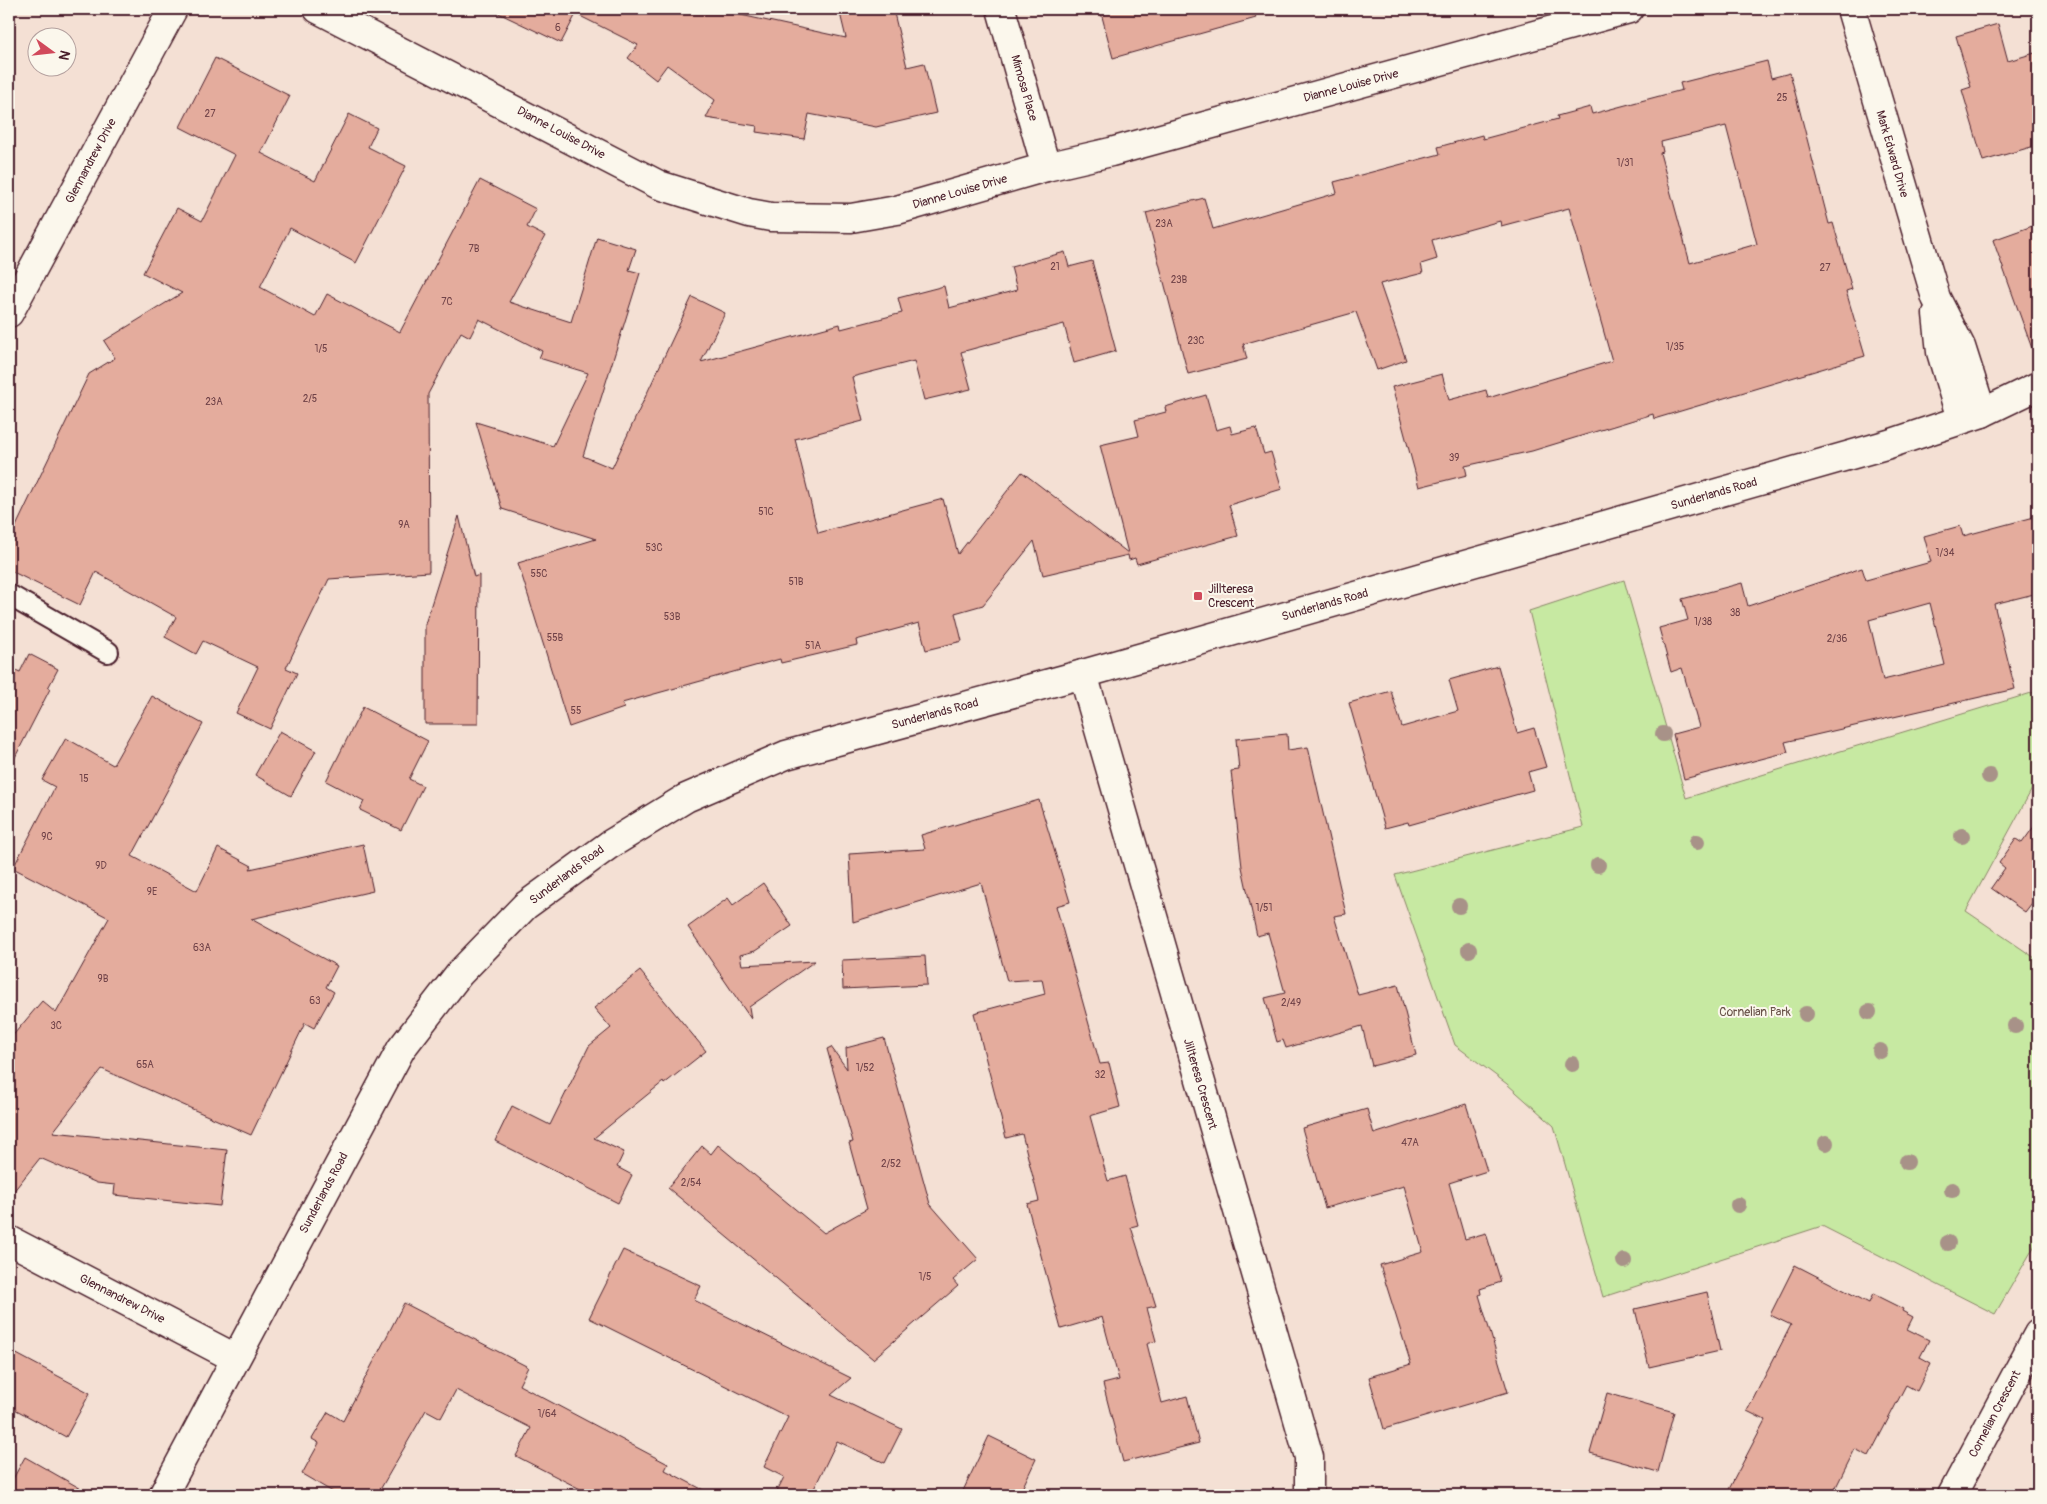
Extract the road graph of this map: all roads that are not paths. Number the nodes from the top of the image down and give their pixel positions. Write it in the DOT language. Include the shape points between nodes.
graph roads {
  1 [pos="172,9"];
  2 [pos="318,9"];
  3 [pos="1001,9"];
  4 [pos="1629,9"];
  5 [pos="1851,9"];
  6 [pos="1046,167"];
  7 [pos="9,313"];
  8 [pos="2038,386"];
  9 [pos="1971,416"];
  10 [pos="9,595"];
  11 [pos="108,652"];
  12 [pos="1083,674"];
  13 [pos="9,1240"];
  14 [pos="2038,1334"];
  15 [pos="235,1358"];
  16 [pos="163,1495"];
  17 [pos="1308,1495"];
  18 [pos="1952,1495"];
  1 -- 7 [label="street, Glennandrew Drive"];
  2 -- 6 [label="street, Dianne Louise Drive" via="659,185 749,213 771,217 851,218 897,210"];
  3 -- 6 [label="street, Mimosa Place"];
  4 -- 6 [label="street, Dianne Louise Drive" via="1111,152"];
  5 -- 9 [label="street, Mark Edward Drive" via="1936,298 1961,347"];
  8 -- 9 [label="street, Sunderlands Road"];
  9 -- 12 [label="street, Sunderlands Road" via="1889,444"];
  10 -- 11 [label="lane"];
  12 -- 15 [label="street, Sunderlands Road" via="786,755 686,798 608,845 525,906 459,974 401,1049"];
  12 -- 17 [label="street, Jillteresa Crescent" via="1308,1457"];
  13 -- 15 [label="street, Glennandrew Drive"];
  14 -- 18 [label="street, Cornelian Crescent"];
  15 -- 16 [label="street, Sunderlands Road"];
}
